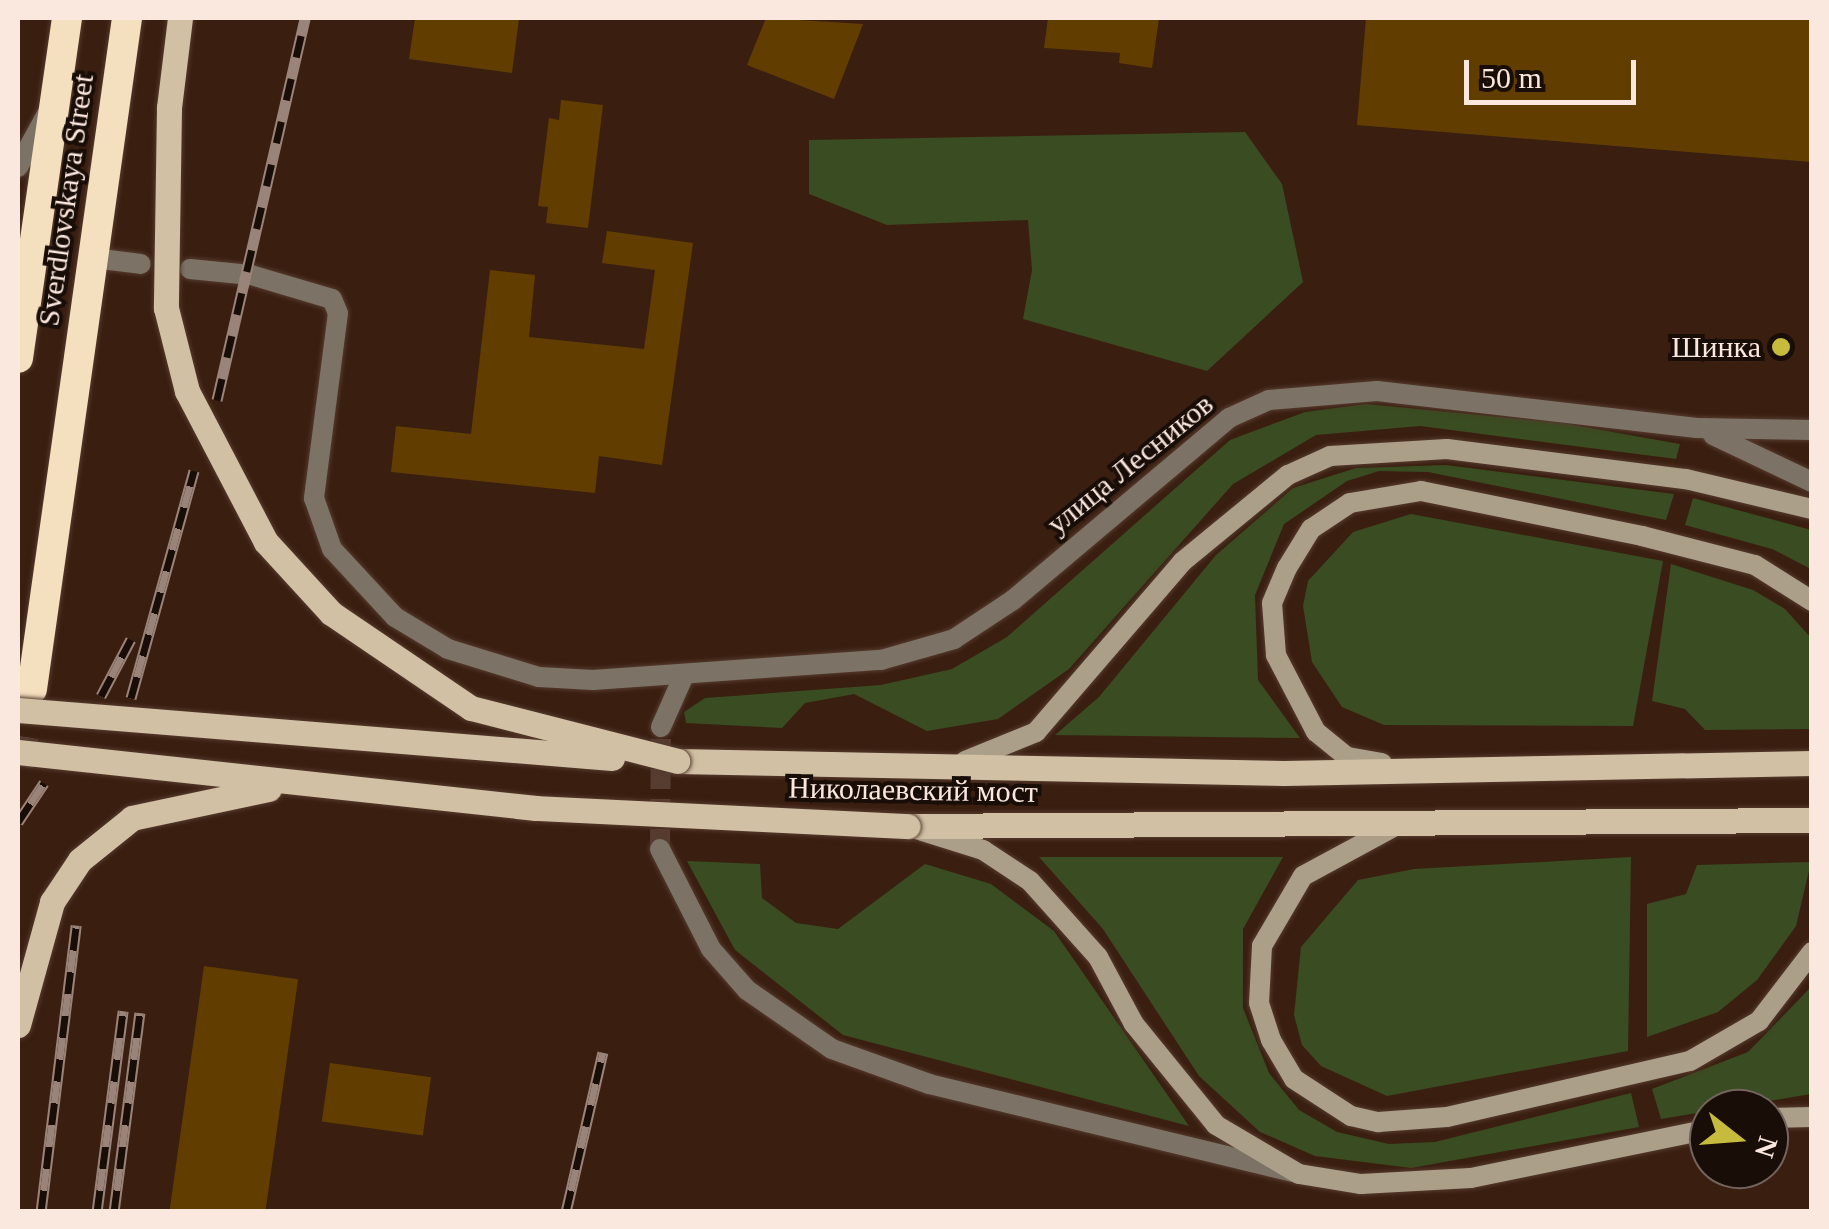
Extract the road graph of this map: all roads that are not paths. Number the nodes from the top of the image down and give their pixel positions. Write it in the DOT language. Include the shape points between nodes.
graph roads {
  1 [pos="67,18"];
  2 [pos="127,18"];
  3 [pos="180,18"];
  4 [pos="56,99"];
  5 [pos="18,167"];
  6 [pos="94,258"];
  7 [pos="141,264"];
  8 [pos="190,270"];
  9 [pos="18,358"];
  10 [pos="1697,428"];
  11 [pos="1812,430"];
  12 [pos="1812,482"];
  13 [pos="1812,508"];
  14 [pos="1812,601"];
  15 [pos="684,675"];
  16 [pos="24,699"];
  17 [pos="661,727"];
  18 [pos="18,752"];
  19 [pos="677,761"];
  20 [pos="1812,763"];
  21 [pos="1413,768"];
  22 [pos="913,769"];
  23 [pos="295,784"];
  24 [pos="1410,818"];
  25 [pos="1812,820"];
  26 [pos="908,826"];
  27 [pos="660,848"];
  28 [pos="1812,952"];
  29 [pos="18,1025"];
  30 [pos="1689,1133"];
  31 [pos="1299,1174"];
  1 -- 4 [label="highway, Sverdlovskaya Street"];
  2 -- 6 [label="highway, Sverdlovskaya Street"];
  3 -- 19 [label="main road, bridge" via="169,108 166,308 187,390 266,542 331,614 471,708"];
  4 -- 5 [label="street"];
  4 -- 9 [label="highway, Sverdlovskaya Street"];
  6 -- 7 [label="street"];
  6 -- 16 [label="highway, Sverdlovskaya Street"];
  8 -- 15 [label="street, улица Лесников" via="251,275 332,298 338,313 314,498 332,550 395,618 506,672 593,680"];
  10 -- 11 [label="street"];
  10 -- 12 [label="street"];
  10 -- 15 [label="street, улица Лесников" via="1378,392 1269,400 1229,418 1013,600 954,638 881,660"];
  13 -- 22 [label="main road" via="1686,479 1447,448 1330,456 1288,474 1182,562 1036,732 978,760"];
  14 -- 21 [label="main road" via="1756,565 1642,536 1421,490 1350,503 1312,529 1287,568 1272,603 1276,655 1316,732 1347,757"];
  15 -- 17 [label="street"];
  16 -- 19 [label="main road, Николаевский мост, bridge" via="375,744"];
  18 -- 23 [label="main road, Николаевский мост, bridge"];
  19 -- 22 [label="main road, Николаевский мост"];
  20 -- 21 [label="main road, Николаевский мост"];
  21 -- 22 [label="main road, Николаевский мост"];
  23 -- 26 [label="main road, Николаевский мост, bridge" via="536,808"];
  23 -- 29 [label="main road, bridge" via="132,818 80,860 52,902"];
  24 -- 25 [label="main road, Николаевский мост"];
  24 -- 26 [label="main road, Николаевский мост"];
  24 -- 28 [label="main road" via="1303,876 1262,946 1259,1003 1271,1040 1294,1079 1351,1116 1378,1122 1447,1117 1690,1061 1759,1021"];
  26 -- 31 [label="main road" via="982,850 1030,881 1098,957 1134,1024 1216,1125"];
  27 -- 31 [label="street" via="710,950 747,990 832,1049 929,1084"];
  30 -- 31 [label="main road" via="1471,1178 1362,1184"];
}
